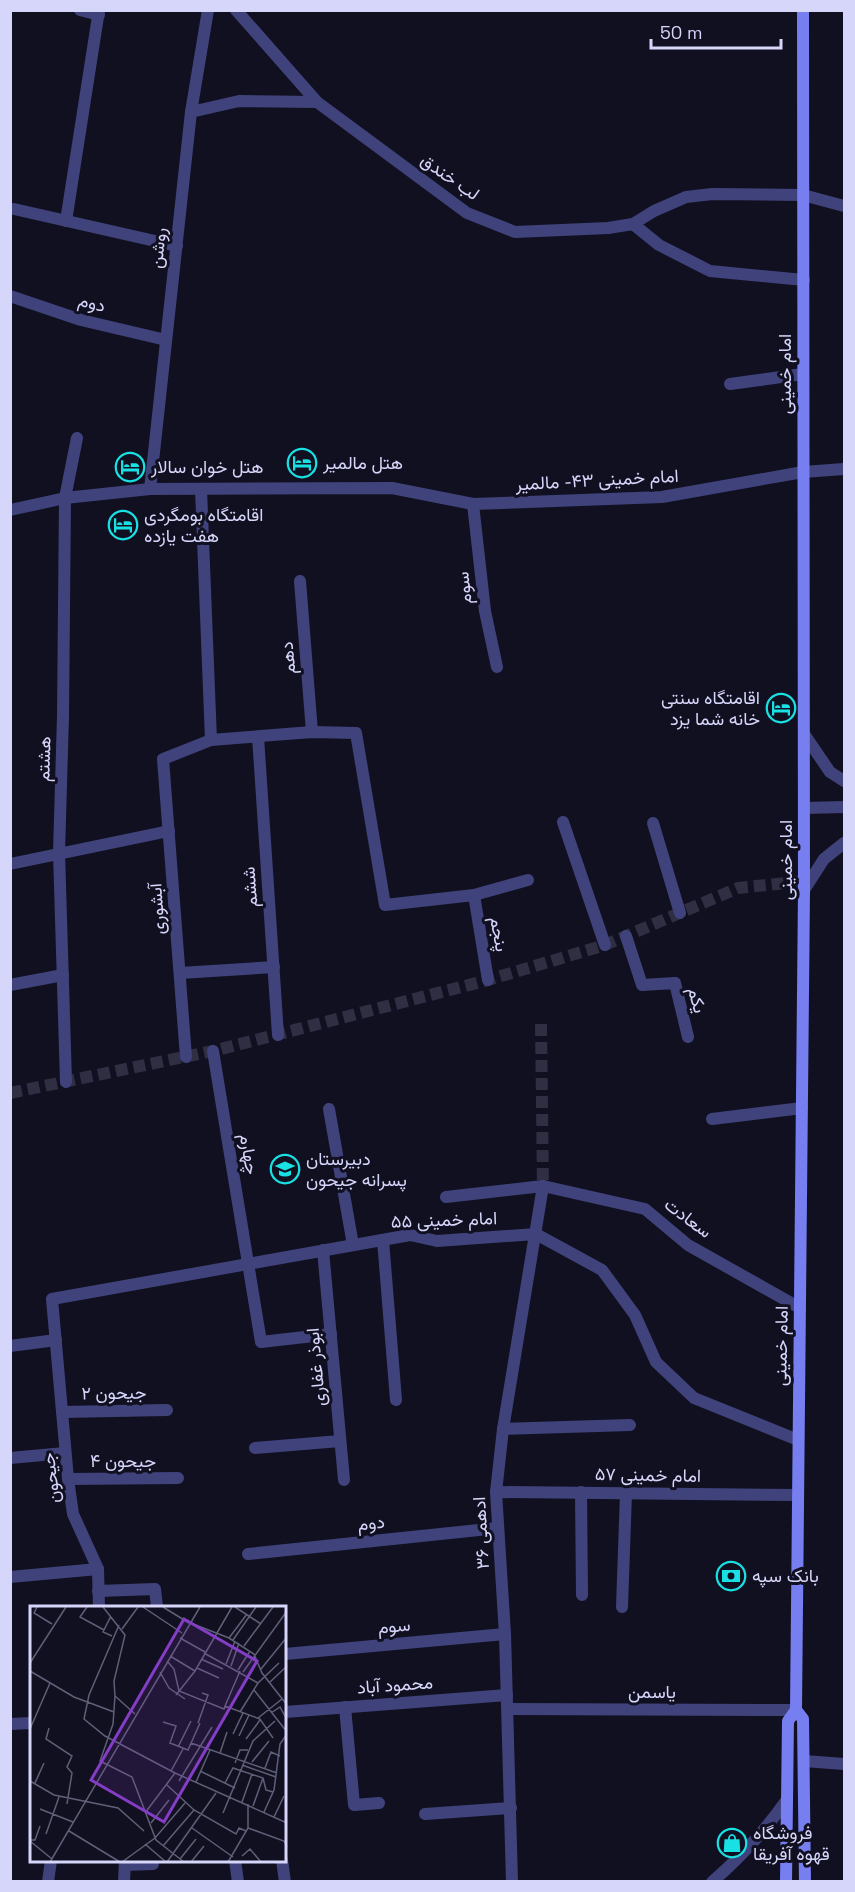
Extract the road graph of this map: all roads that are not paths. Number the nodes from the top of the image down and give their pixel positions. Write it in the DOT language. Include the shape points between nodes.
graph roads {
  1 [pos="80,10"];
  2 [pos="208,10"];
  3 [pos="236,10"];
  4 [pos="803,10"];
  5 [pos="99,13"];
  6 [pos="317,102"];
  7 [pos="191,112"];
  8 [pos="803,195"];
  9 [pos="844,206"];
  10 [pos="14,209"];
  11 [pos="66,221"];
  12 [pos="633,224"];
  13 [pos="177,246"];
  14 [pos="804,280"];
  15 [pos="10,296"];
  16 [pos="166,340"];
  17 [pos="803,374"];
  18 [pos="730,384"];
  19 [pos="77,438"];
  20 [pos="844,469"];
  21 [pos="803,472"];
  22 [pos="150,489"];
  23 [pos="201,489"];
  24 [pos="65,498"];
  25 [pos="473,504"];
  26 [pos="10,510"];
  27 [pos="300,581"];
  28 [pos="497,667"];
  29 [pos="312,732"];
  30 [pos="804,734"];
  31 [pos="258,737"];
  32 [pos="211,740"];
  33 [pos="844,781"];
  34 [pos="844,807"];
  35 [pos="804,808"];
  36 [pos="564,822"];
  37 [pos="653,823"];
  38 [pos="169,831"];
  39 [pos="844,843"];
  40 [pos="59,853"];
  41 [pos="10,864"];
  42 [pos="528,880"];
  43 [pos="804,890"];
  44 [pos="474,895"];
  45 [pos="680,913"];
  46 [pos="626,936"];
  47 [pos="605,945"];
  48 [pos="274,967"];
  49 [pos="180,973"];
  50 [pos="63,975"];
  51 [pos="489,980"];
  52 [pos="10,985"];
  53 [pos="278,1035"];
  54 [pos="688,1037"];
  55 [pos="213,1051"];
  56 [pos="186,1057"];
  57 [pos="66,1082"];
  58 [pos="802,1108"];
  59 [pos="329,1109"];
  60 [pos="712,1119"];
  61 [pos="543,1186"];
  62 [pos="446,1197"];
  63 [pos="536,1233"];
  64 [pos="383,1240"];
  65 [pos="353,1245"];
  66 [pos="323,1250"];
  67 [pos="249,1263"];
  68 [pos="800,1308"];
  69 [pos="331,1334"];
  70 [pos="56,1340"];
  71 [pos="10,1346"];
  72 [pos="396,1400"];
  73 [pos="167,1410"];
  74 [pos="62,1412"];
  75 [pos="630,1425"];
  76 [pos="502,1429"];
  77 [pos="798,1440"];
  78 [pos="340,1441"];
  79 [pos="255,1448"];
  80 [pos="65,1453"];
  81 [pos="10,1458"];
  82 [pos="178,1478"];
  83 [pos="68,1479"];
  84 [pos="344,1480"];
  85 [pos="496,1492"];
  86 [pos="580,1492"];
  87 [pos="626,1493"];
  88 [pos="798,1495"];
  89 [pos="498,1528"];
  90 [pos="248,1554"];
  91 [pos="98,1569"];
  92 [pos="10,1577"];
  93 [pos="98,1591"];
  94 [pos="582,1595"];
  95 [pos="99,1606"];
  96 [pos="157,1606"];
  97 [pos="622,1607"];
  98 [pos="505,1634"];
  99 [pos="286,1654"];
  100 [pos="507,1695"];
  101 [pos="345,1707"];
  102 [pos="508,1709"];
  103 [pos="796,1710"];
  104 [pos="286,1712"];
  105 [pos="30,1723"];
  106 [pos="10,1724"];
  107 [pos="804,1761"];
  108 [pos="844,1764"];
  109 [pos="786,1801"];
  110 [pos="379,1803"];
  111 [pos="511,1808"];
  112 [pos="425,1814"];
  113 [pos="51,1862"];
  114 [pos="235,1862"];
  115 [pos="282,1862"];
  116 [pos="125,1863"];
  117 [pos="153,1864"];
  118 [pos="48,1881"];
  119 [pos="124,1881"];
  120 [pos="238,1881"];
  121 [pos="285,1881"];
  122 [pos="512,1881"];
  123 [pos="712,1881"];
  124 [pos="785,1881"];
  125 [pos="805,1881"];
  1 -- 5 [label="street"];
  2 -- 7 [label="street, روشن"];
  3 -- 6 [label="street, لب خندق"];
  4 -- 8 [label="main road, امام خمینی"];
  5 -- 11 [label="street"];
  6 -- 7 [label="street" via="239,101"];
  6 -- 12 [label="street, لب خندق" via="467,213 515,232"];
  7 -- 13 [label="street, روشن"];
  8 -- 9 [label="street, لب خندق"];
  8 -- 12 [label="street, لب خندق" via="686,197"];
  8 -- 14 [label="main road, امام خمینی"];
  10 -- 11 [label="street"];
  11 -- 13 [label="street"];
  12 -- 14 [label="street" via="659,245 710,271"];
  13 -- 16 [label="street, روشن"];
  14 -- 17 [label="main road, امام خمینی"];
  15 -- 16 [label="street, دوم" via="81,320"];
  16 -- 22 [label="street, روشن"];
  17 -- 18 [label="street"];
  17 -- 21 [label="main road, امام خمینی"];
  19 -- 24 [label="street, هشتم"];
  20 -- 21 [label="street, امام خمینی ۴۳- مالمیر"];
  21 -- 25 [label="street, امام خمینی ۴۳- مالمیر" via="662,497"];
  21 -- 30 [label="main road, امام خمینی"];
  22 -- 23 [label="street, امام خمینی ۴۳- مالمیر"];
  22 -- 24 [label="street, امام خمینی ۴۳- مالمیر"];
  23 -- 25 [label="street, امام خمینی ۴۳- مالمیر" via="392,488"];
  23 -- 32 [label="street"];
  24 -- 26 [label="street, امام خمینی ۴۳- مالمیر"];
  24 -- 40 [label="street, هشتم"];
  25 -- 28 [label="street, سوم" via="485,611"];
  27 -- 29 [label="street, دهم"];
  29 -- 31 [label="street"];
  29 -- 44 [label="street" via="356,733 385,905"];
  30 -- 33 [label="street" via="830,772"];
  30 -- 35 [label="main road, امام خمینی"];
  31 -- 32 [label="street"];
  31 -- 48 [label="street, ششم"];
  32 -- 38 [label="street, آبشوری" via="163,759"];
  34 -- 35 [label="street"];
  35 -- 43 [label="main road, امام خمینی"];
  36 -- 47 [label="street"];
  37 -- 45 [label="street"];
  38 -- 40 [label="street"];
  38 -- 49 [label="street, آبشوری"];
  39 -- 43 [label="street" via="824,859"];
  40 -- 41 [label="street"];
  40 -- 50 [label="street, هشتم"];
  42 -- 44 [label="street"];
  43 -- 58 [label="main road, امام خمینی"];
  44 -- 51 [label="street, پنجم"];
  46 -- 54 [label="street, یکم" via="642,985 675,983"];
  48 -- 49 [label="street"];
  48 -- 53 [label="street, ششم"];
  49 -- 56 [label="street, آبشوری"];
  50 -- 52 [label="street"];
  50 -- 57 [label="street, هشتم"];
  55 -- 67 [label="street, چهارم"];
  58 -- 60 [label="street"];
  58 -- 68 [label="main road, امام خمینی"];
  59 -- 65 [label="street"];
  61 -- 62 [label="street, سعادت"];
  61 -- 63 [label="street, ادهمی ۳۶"];
  61 -- 68 [label="street, سعادت" via="645,1209 688,1245"];
  63 -- 64 [label="street, امام خمینی ۵۵" via="437,1241 410,1235"];
  63 -- 76 [label="street, ادهمی ۳۶"];
  63 -- 77 [label="street" via="602,1269 635,1315 656,1362 694,1398"];
  64 -- 65 [label="street, امام خمینی ۵۵"];
  64 -- 72 [label="street"];
  65 -- 66 [label="street, امام خمینی ۵۵"];
  66 -- 67 [label="street, امام خمینی ۵۵"];
  66 -- 69 [label="street, ابوذر غفاری"];
  67 -- 69 [label="street" via="261,1342"];
  67 -- 70 [label="street, امام خمینی ۵۵" via="52,1299"];
  68 -- 77 [label="main road, امام خمینی"];
  69 -- 78 [label="street, ابوذر غفاری"];
  70 -- 71 [label="street"];
  70 -- 74 [label="street, جیحون"];
  73 -- 74 [label="street, جیحون ۲"];
  74 -- 80 [label="street, جیحون"];
  75 -- 76 [label="street"];
  76 -- 85 [label="street, ادهمی ۳۶"];
  77 -- 88 [label="main road, امام خمینی"];
  78 -- 79 [label="street"];
  78 -- 84 [label="street, ابوذر غفاری"];
  80 -- 81 [label="street"];
  80 -- 83 [label="street, جیحون"];
  82 -- 83 [label="street, جیحون ۴"];
  83 -- 91 [label="street, جیحون" via="73,1514"];
  85 -- 86 [label="street, امام خمینی ۵۷"];
  85 -- 89 [label="street, ادهمی ۳۶"];
  86 -- 87 [label="street, امام خمینی ۵۷"];
  86 -- 94 [label="street"];
  87 -- 88 [label="street, امام خمینی ۵۷"];
  87 -- 97 [label="street"];
  88 -- 103 [label="main road, امام خمینی"];
  89 -- 90 [label="street, دوم"];
  89 -- 98 [label="street, ادهمی ۳۶"];
  91 -- 92 [label="street"];
  91 -- 93 [label="street, جیحون"];
  93 -- 95 [label="street, جیحون"];
  93 -- 96 [label="street" via="155,1589"];
  98 -- 99 [label="street, سوم"];
  98 -- 100 [label="street, ادهمی ۳۶"];
  100 -- 101 [label="street, محمود آباد"];
  100 -- 102 [label="street, ادهمی ۳۶"];
  101 -- 104 [label="street, محمود آباد"];
  101 -- 110 [label="street" via="354,1805"];
  102 -- 103 [label="street, یاسمن"];
  102 -- 111 [label="street, ادهمی ۳۶"];
  103 -- 107 [label="main road, امام خمینی" via="803,1719"];
  103 -- 109 [label="main road, امام خمینی" via="788,1721"];
  105 -- 106 [label="street"];
  107 -- 108 [label="street"];
  107 -- 125 [label="main road, امام خمینی"];
  109 -- 123 [label="street" via="746,1852"];
  109 -- 124 [label="main road, امام خمینی"];
  111 -- 112 [label="street"];
  111 -- 122 [label="street, ادهمی ۳۶"];
  113 -- 118 [label="street"];
  114 -- 120 [label="street"];
  115 -- 121 [label="street"];
  116 -- 117 [label="street"];
  116 -- 119 [label="street"];
}
